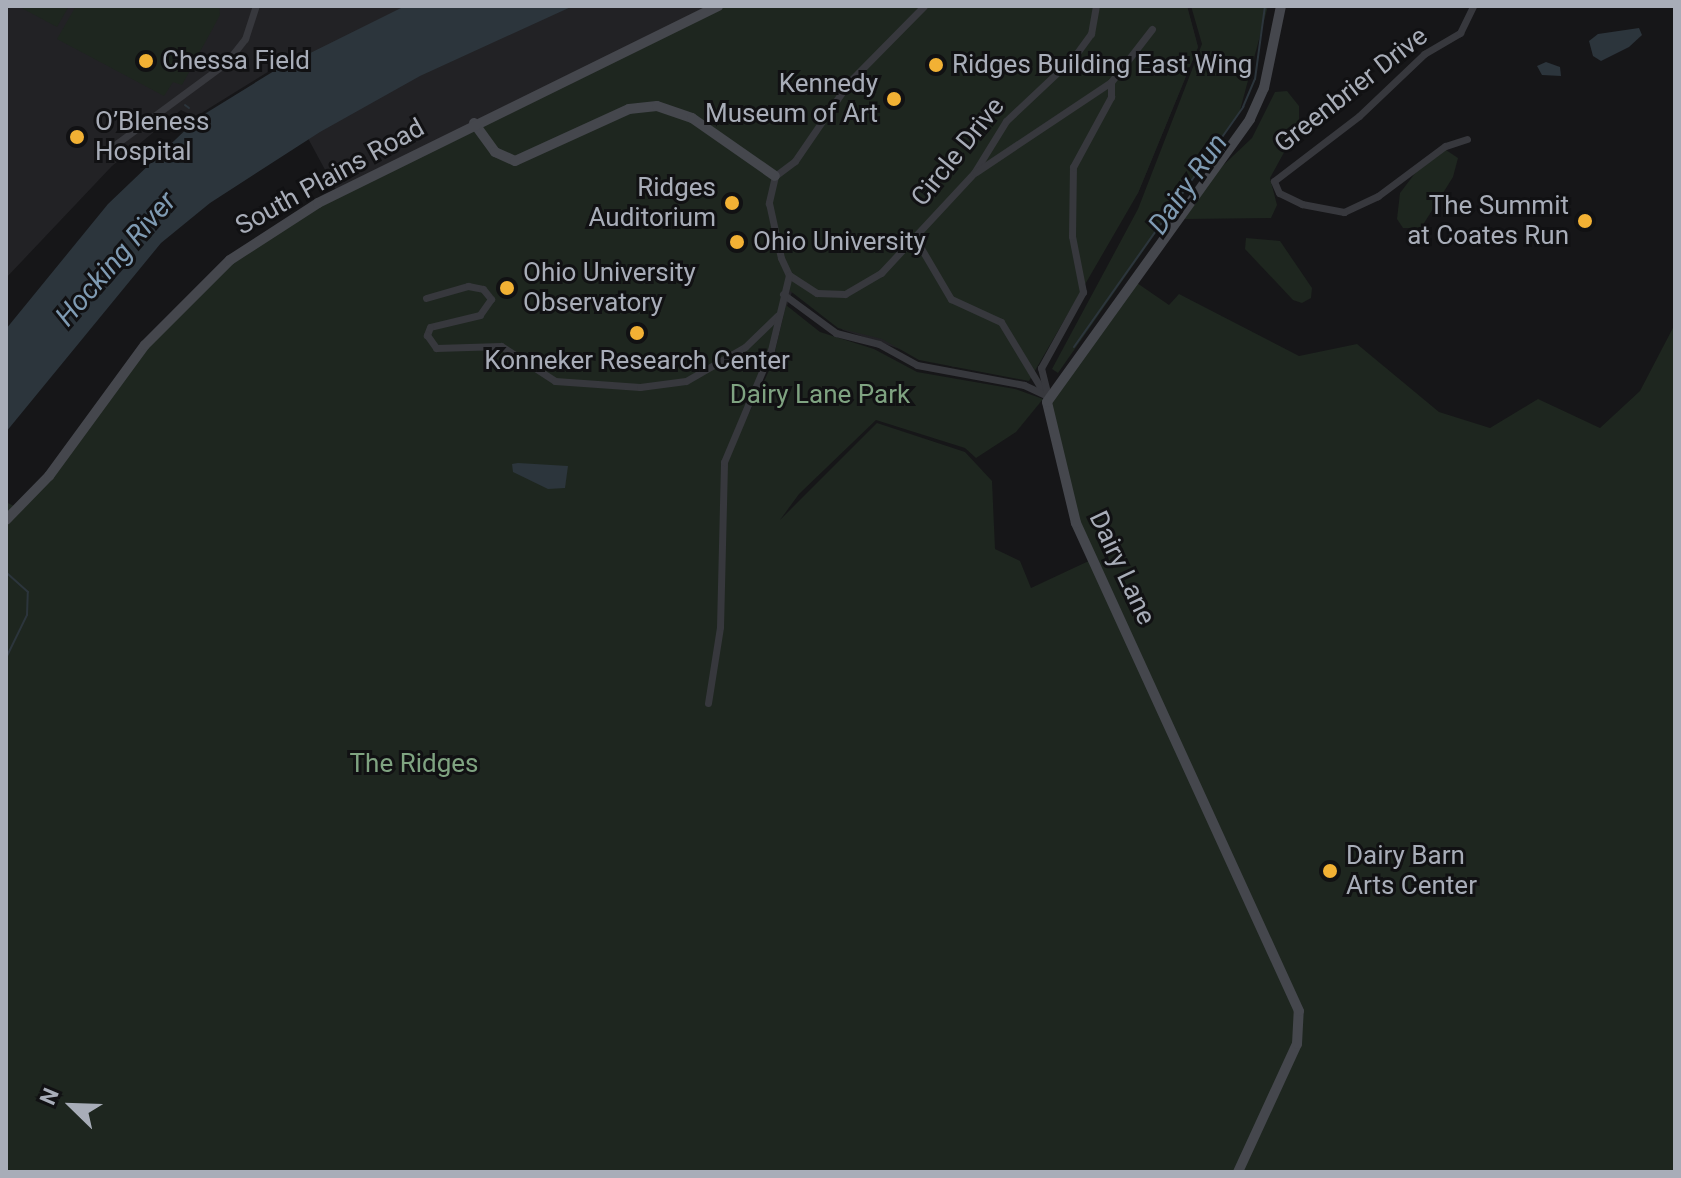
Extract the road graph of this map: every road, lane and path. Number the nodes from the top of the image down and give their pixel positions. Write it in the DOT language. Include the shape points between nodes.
graph roads {
  1 [pos="256,6"];
  2 [pos="718,6"];
  3 [pos="924,6"];
  4 [pos="1096,6"];
  5 [pos="1281,6"];
  6 [pos="1473,6"];
  7 [pos="1152,29"];
  8 [pos="1111,82"];
  9 [pos="474,123"];
  10 [pos="1467,139"];
  11 [pos="116,144"];
  12 [pos="974,173"];
  13 [pos="775,176"];
  14 [pos="915,238"];
  15 [pos="789,275"];
  16 [pos="783,294"];
  17 [pos="426,298"];
  18 [pos="777,316"];
  19 [pos="1048,396"];
  20 [pos="6,520"];
  21 [pos="708,703"];
  22 [pos="1238,1172"];
  1 -- 11 [label="street" via="234,55"];
  2 -- 9 [label="street, South Plains Road"];
  3 -- 13 [label="street" via="849,82 804,150"];
  4 -- 12 [label="street, Circle Drive" via="1084,45 1006,121"];
  5 -- 19 [label="street" via="1264,88 1250,119"];
  6 -- 10 [label="street, Greenbrier Drive" via="1460,33 1424,54 1359,116 1274,181 1279,193 1302,204 1344,212 1378,196 1445,146"];
  7 -- 8 [label="street"];
  8 -- 12 [label="street"];
  8 -- 19 [label="street" via="1111,97 1073,167 1072,236 1083,292 1041,368"];
  9 -- 13 [label="street" via="495,152 515,161 629,109 657,106 692,118"];
  9 -- 20 [label="street, South Plains Road" via="318,203 230,260 145,345 49,476"];
  12 -- 14 [label="street, Circle Drive"];
  13 -- 15 [label="street" via="770,214"];
  14 -- 15 [label="street, Circle Drive" via="872,280 845,294 817,293"];
  14 -- 19 [label="street" via="947,294 998,319"];
  15 -- 16 [label="street"];
  16 -- 18 [label="street"];
  16 -- 19 [label="street" via="836,333 879,344 917,365 1024,385"];
  17 -- 18 [label="street" via="468,286 483,289 491,299 480,315 430,327 427,335 436,348 501,346 555,381 640,387 686,381 745,347"];
  18 -- 21 [label="street" via="771,350 722,468 720,627"];
  19 -- 22 [label="street, Dairy Lane" via="1051,435 1072,512 1300,1015 1294,1054"];
}
